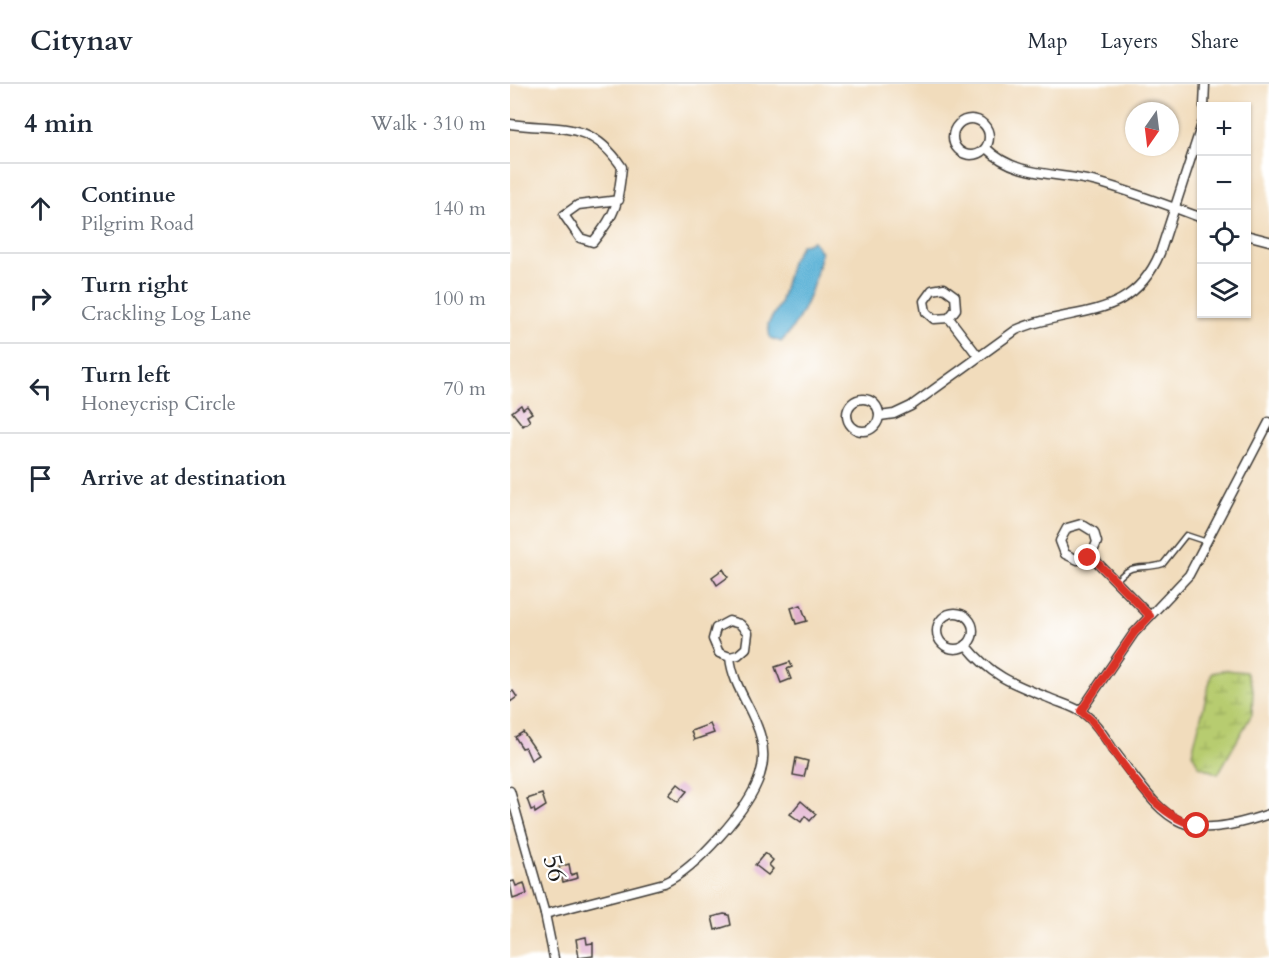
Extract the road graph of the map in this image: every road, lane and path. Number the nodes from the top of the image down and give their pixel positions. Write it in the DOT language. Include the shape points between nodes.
graph roads {
  1 [pos="1205,84"];
  2 [pos="1204,102"];
  3 [pos="510,124"];
  4 [pos="1197,140"];
  5 [pos="986,148"];
  6 [pos="619,200"];
  7 [pos="1175,208"];
  8 [pos="1197,216"];
  9 [pos="1251,236"];
  10 [pos="1269,241"];
  11 [pos="949,318"];
  12 [pos="978,356"];
  13 [pos="880,417"];
  14 [pos="1269,422"];
  15 [pos="1207,542"];
  16 [pos="1091,556"];
  17 [pos="1116,581"];
  18 [pos="1150,616"];
  19 [pos="966,645"];
  20 [pos="730,657"];
  21 [pos="1081,711"];
  22 [pos="510,791"];
  23 [pos="1269,814"];
  24 [pos="545,914"];
  25 [pos="554,958"];
  1 -- 2 [label="street"];
  3 -- 6 [label="street" via="577,129 608,147 622,167"];
  4 -- 7 [label="street"];
  5 -- 5 [label="street" via="976,154 961,152 953,138 958,124 970,119 983,123 989,135"];
  5 -- 7 [label="street" via="998,160 1016,168 1094,181"];
  6 -- 6 [label="street" via="612,220 593,242 580,238 564,214 578,205"];
  7 -- 8 [label="street"];
  7 -- 12 [label="street" via="1157,261 1131,293 1102,309 1025,326"];
  9 -- 10 [label="street"];
  11 -- 12 [label="street"];
  12 -- 13 [label="street" via="906,409"];
  14 -- 15 [label="street"];
  15 -- 17 [label="lane" via="1186,535 1163,564 1136,566"];
  15 -- 18 [label="street" via="1183,584"];
  16 -- 16 [label="street" via="1078,560 1065,554 1060,541 1067,528 1081,524 1091,529 1097,542"];
  16 -- 17 [label="street"];
  17 -- 18 [label="street"];
  18 -- 21 [label="street"];
  19 -- 19 [label="street" via="973,633 971,622 959,614 945,617 939,625 940,640 952,648"];
  19 -- 21 [label="street" via="984,667 1001,679"];
  20 -- 20 [label="street" via="744,651 749,640 744,626 729,621 719,625 712,639 719,653"];
  20 -- 24 [label="street" via="734,678 763,745 761,774 753,791 707,850 680,875 664,883"];
  21 -- 23 [label="street" via="1156,804 1175,819 1214,828"];
  22 -- 24 [label="street, 56"];
  24 -- 25 [label="street, 56"];
}
